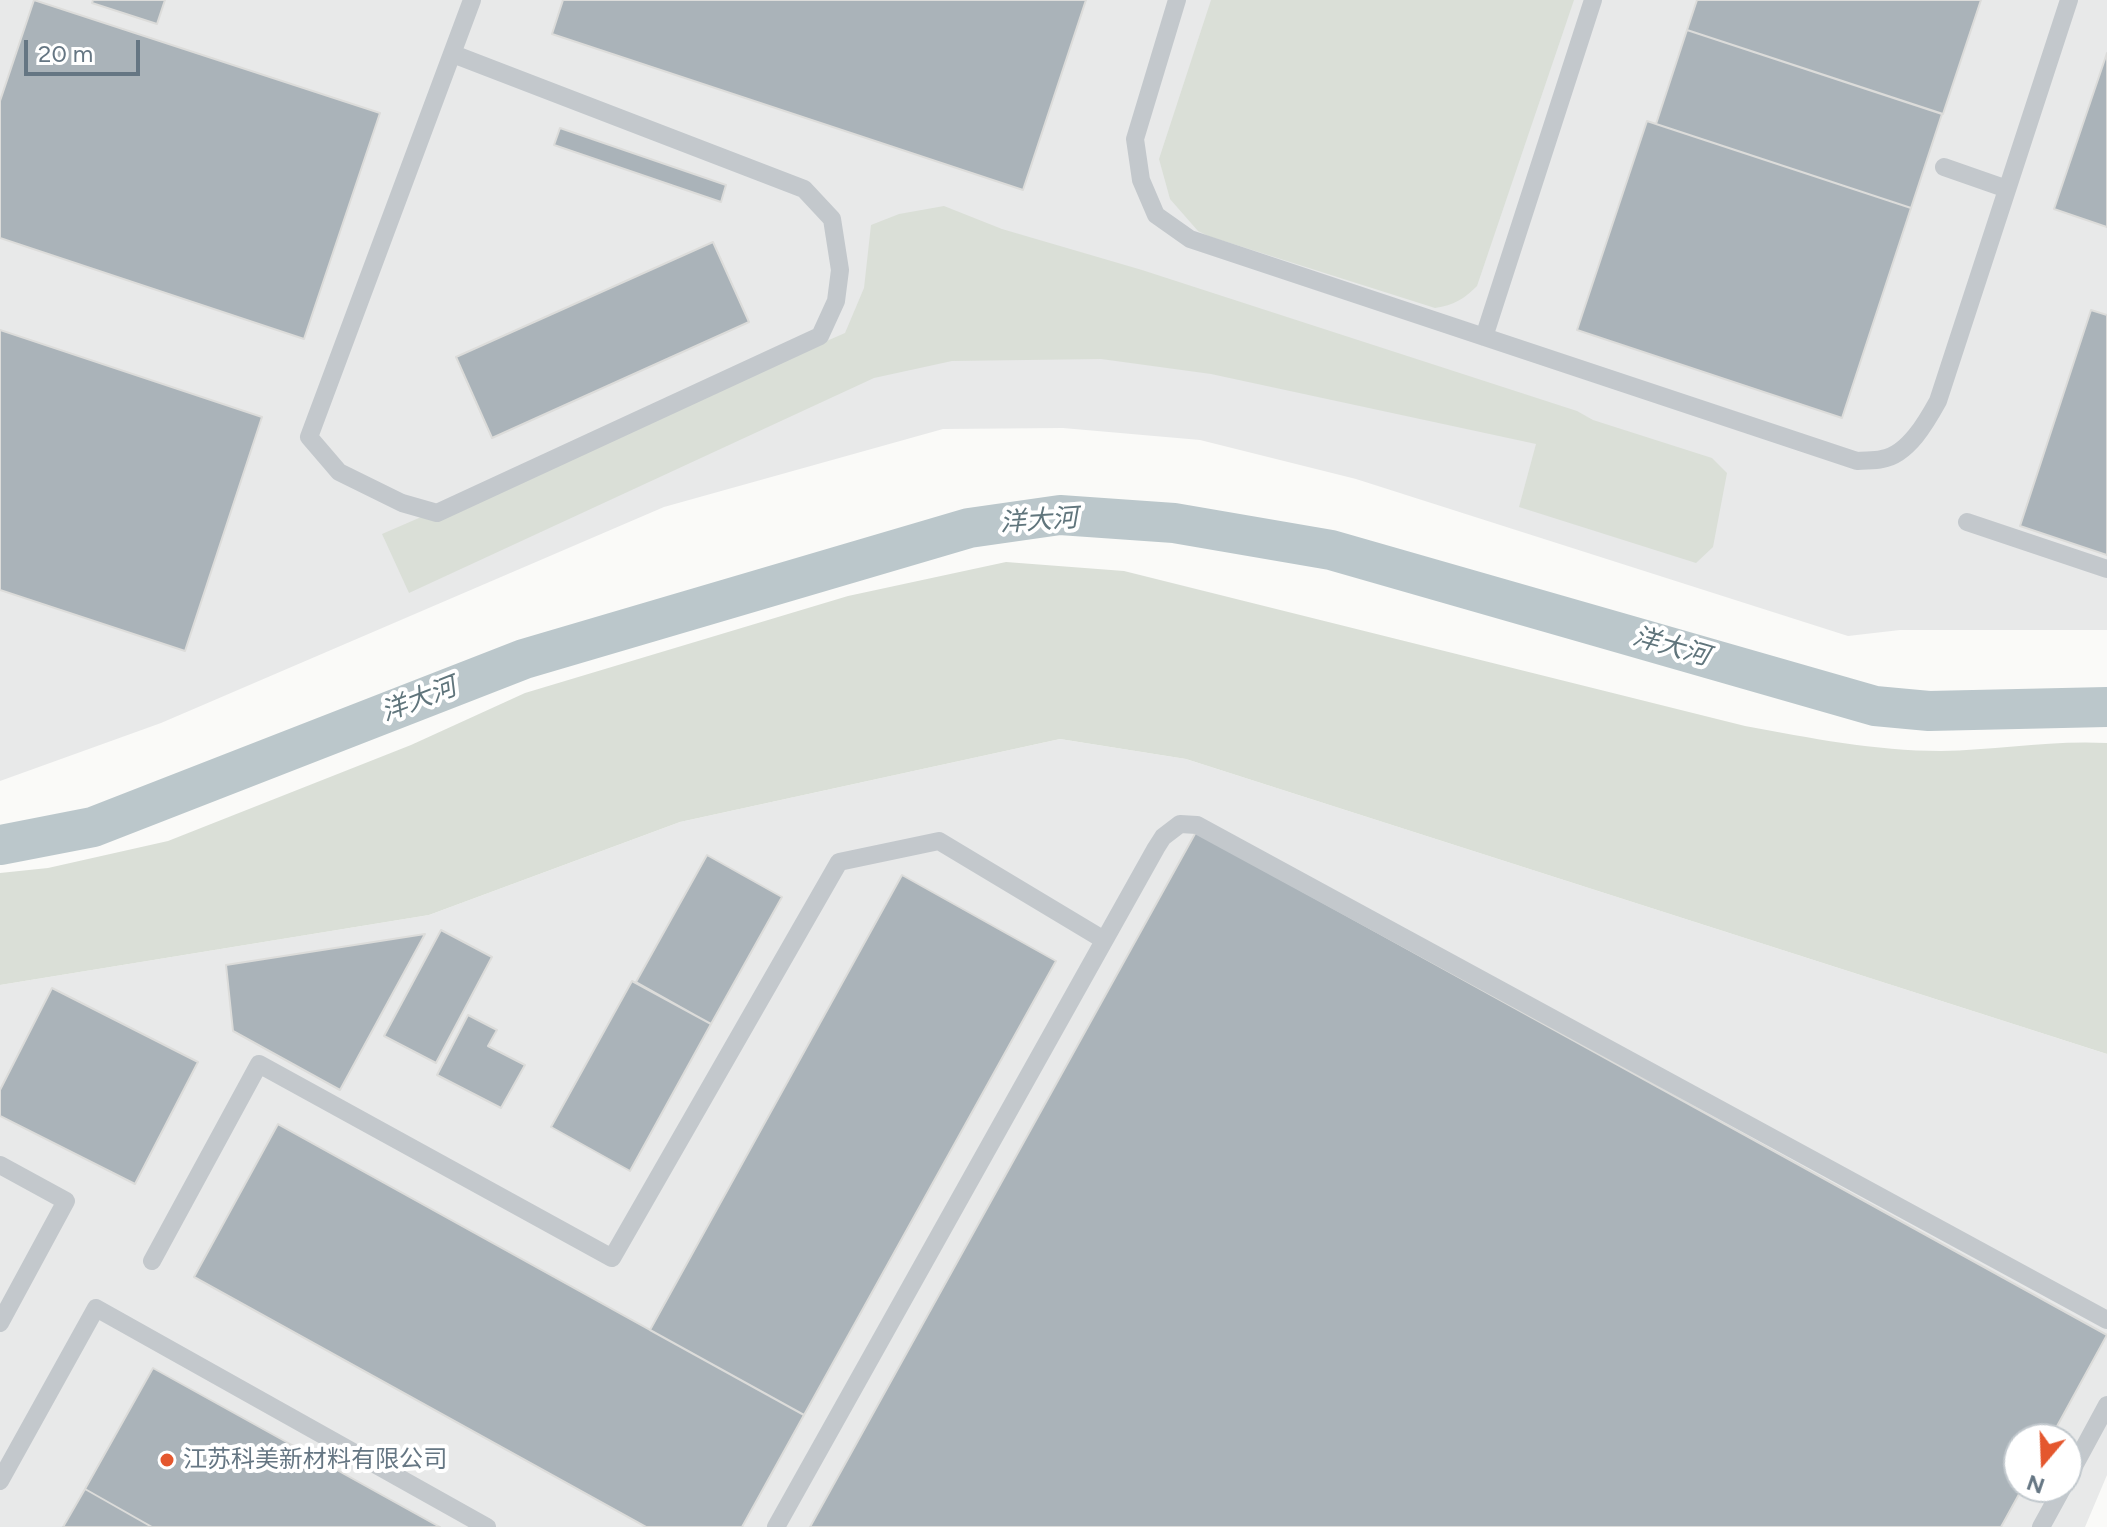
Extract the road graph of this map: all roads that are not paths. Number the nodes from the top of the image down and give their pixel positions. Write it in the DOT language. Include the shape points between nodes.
graph roads {
  1 [pos="472,0"];
  2 [pos="1177,0"];
  3 [pos="1593,0"];
  4 [pos="2069,0"];
  5 [pos="453,54"];
  6 [pos="1944,167"];
  7 [pos="2007,189"];
  8 [pos="1484,337"];
  9 [pos="1967,522"];
  10 [pos="2107,569"];
  11 [pos="1104,940"];
  12 [pos="0,1165"];
  13 [pos="152,1261"];
  14 [pos="2107,1320"];
  15 [pos="0,1323"];
  16 [pos="2107,1405"];
  17 [pos="2083,1449"];
  18 [pos="0,1481"];
  19 [pos="2054,1503"];
  20 [pos="487,1527"];
  21 [pos="776,1527"];
  22 [pos="2041,1527"];
  1 -- 5 [label="lane"];
  2 -- 8 [label="lane" via="1135,139 1141,180 1156,215 1190,239"];
  3 -- 8 [label="lane"];
  4 -- 7 [label="lane"];
  5 -- 5 [label="lane" via="804,189 832,219 840,270 836,301 820,336 437,513 402,503 339,472 309,437"];
  6 -- 7 [label="lane"];
  7 -- 8 [label="lane" via="1938,401 1922,432 1886,459 1857,461"];
  9 -- 10 [label="lane"];
  11 -- 13 [label="lane" via="939,841 839,862 612,1258 259,1064"];
  11 -- 14 [label="lane" via="1163,837 1180,824 1197,825"];
  11 -- 21 [label="lane"];
  12 -- 15 [label="lane" via="66,1201"];
  16 -- 17 [label="lane"];
  18 -- 20 [label="lane" via="96,1308"];
  19 -- 22 [label="lane"];
}
